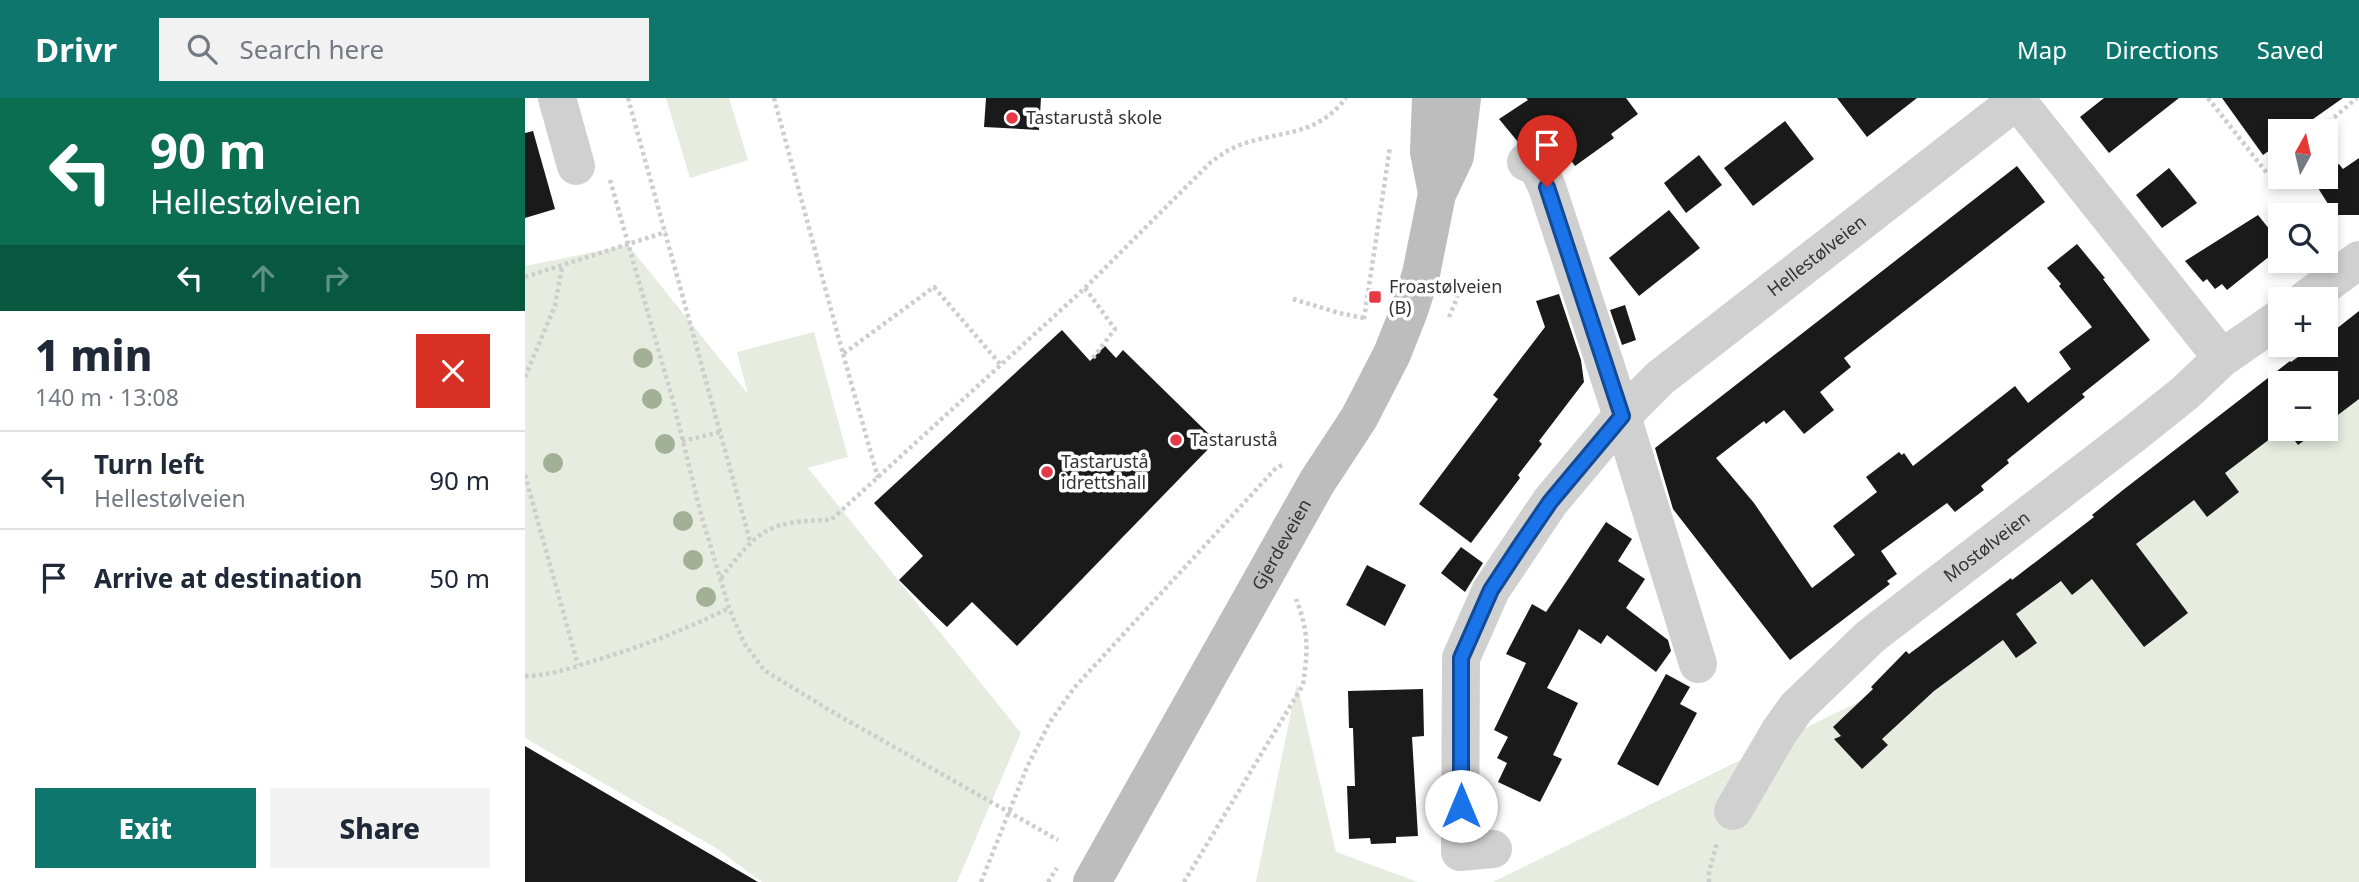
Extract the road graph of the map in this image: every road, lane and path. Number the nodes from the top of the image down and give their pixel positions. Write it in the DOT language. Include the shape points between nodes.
graph roads {
  1 [pos="557,98"];
  2 [pos="628,98"];
  3 [pos="774,98"];
  4 [pos="1346,98"];
  5 [pos="1431,98"];
  6 [pos="1462,98"];
  7 [pos="2208,98"];
  8 [pos="2357,98"];
  9 [pos="2017,99"];
  10 [pos="2332,119"];
  11 [pos="1391,142"];
  12 [pos="1526,162"];
  13 [pos="593,172"];
  14 [pos="2268,172"];
  15 [pos="1437,194"];
  16 [pos="666,232"];
  17 [pos="628,245"];
  18 [pos="2359,260"];
  19 [pos="562,266"];
  20 [pos="525,277"];
  21 [pos="2322,287"];
  22 [pos="1085,288"];
  23 [pos="1293,299"];
  24 [pos="1364,318"];
  25 [pos="2268,326"];
  26 [pos="1362,329"];
  27 [pos="843,354"];
  28 [pos="1093,358"];
  29 [pos="2222,358"];
  30 [pos="1001,365"];
  31 [pos="525,377"];
  32 [pos="1622,416"];
  33 [pos="721,432"];
  34 [pos="682,441"];
  35 [pos="1295,459"];
  36 [pos="525,475"];
  37 [pos="878,478"];
  38 [pos="751,541"];
  39 [pos="721,578"];
  40 [pos="1296,599"];
  41 [pos="729,608"];
  42 [pos="1698,664"];
  43 [pos="578,665"];
  44 [pos="525,676"];
  45 [pos="1733,811"];
  46 [pos="1010,813"];
  47 [pos="1058,840"];
  48 [pos="1493,849"];
  49 [pos="1061,860"];
  50 [pos="981,882"];
  51 [pos="1048,882"];
  52 [pos="1092,882"];
  53 [pos="1184,882"];
  1 -- 13 [label="street"];
  2 -- 16 [label="path"];
  3 -- 27 [label="path"];
  4 -- 22 [label="path" via="1327,118 1307,128 1230,149 1211,162"];
  5 -- 15 [label="main road, Gjerdeveien" via="1429,152"];
  6 -- 15 [label="main road, Gjerdeveien" via="1455,156"];
  7 -- 14 [label="path"];
  8 -- 10 [label="path"];
  9 -- 29 [label="street, Hellestølveien"];
  9 -- 32 [label="street, Hellestølveien" via="1660,379"];
  11 -- 24 [label="path"];
  12 -- 32 [label="street" via="1538,167 1547,187"];
  13 -- 17 [label="path"];
  15 -- 52 [label="main road, Gjerdeveien" via="1421,274 1392,354"];
  16 -- 17 [label="path"];
  16 -- 33 [label="path"];
  17 -- 19 [label="path"];
  17 -- 34 [label="path"];
  18 -- 21 [label="street"];
  19 -- 20 [label="path"];
  19 -- 31 [label="path" via="555,306"];
  22 -- 28 [label="path" via="1115,329"];
  22 -- 30 [label="path"];
  23 -- 24 [label="path"];
  24 -- 26 [label="path"];
  25 -- 29 [label="street, Mostølveien"];
  27 -- 30 [label="path" via="934,287"];
  27 -- 37 [label="path"];
  29 -- 45 [label="street, Mostølveien" via="2175,401 1962,564 1834,670 1796,708"];
  30 -- 37 [label="path"];
  32 -- 42 [label="street"];
  32 -- 48 [label="street, Hellestølveien" via="1550,502 1520,546 1491,590 1461,658 1460,852"];
  33 -- 34 [label="path"];
  33 -- 38 [label="path"];
  34 -- 39 [label="path"];
  35 -- 46 [label="path" via="1276,468 1074,688 1050,722"];
  36 -- 43 [label="path"];
  37 -- 38 [label="path" via="831,520 781,525"];
  38 -- 39 [label="path"];
  39 -- 41 [label="path"];
  40 -- 53 [label="path" via="1306,624 1303,685"];
  41 -- 43 [label="path" via="688,629"];
  41 -- 46 [label="path" via="744,643 764,670"];
  43 -- 44 [label="path"];
  46 -- 47 [label="path"];
  46 -- 50 [label="path"];
  49 -- 51 [label="path"];
}
